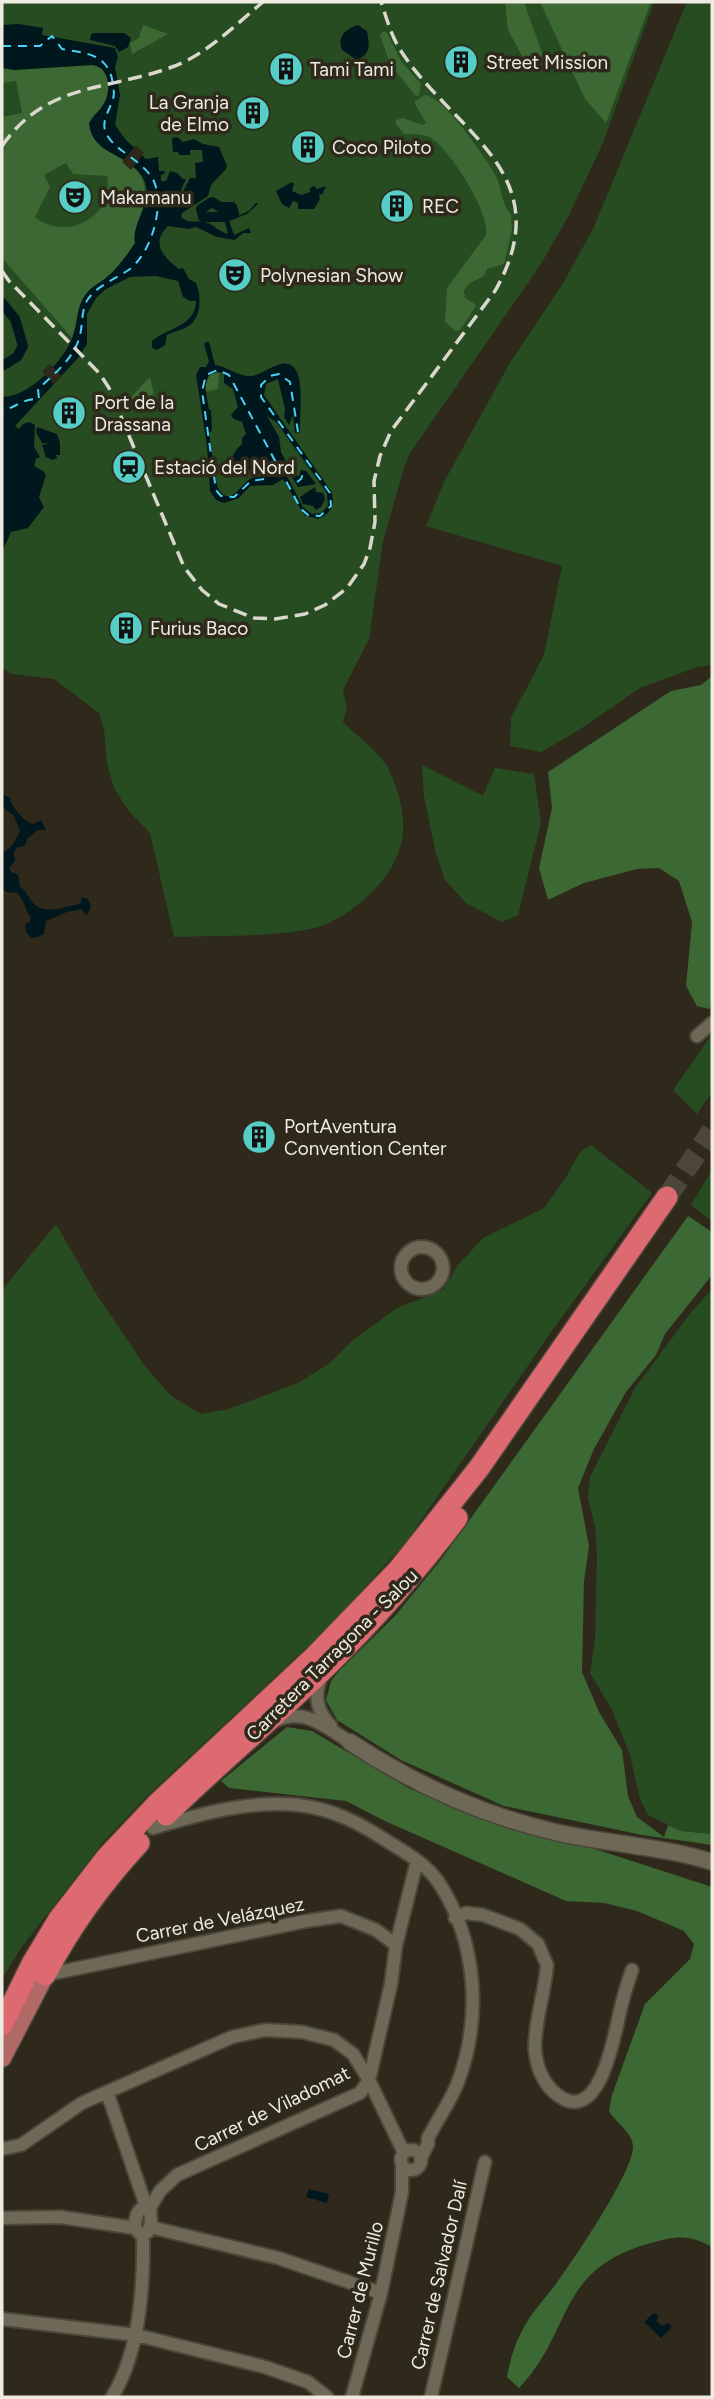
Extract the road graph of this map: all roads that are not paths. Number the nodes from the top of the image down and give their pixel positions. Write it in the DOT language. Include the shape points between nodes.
graph roads {
  1 [pos="712,1023"];
  2 [pos="697,1035"];
  3 [pos="325,1668"];
  4 [pos="264,1725"];
  5 [pos="350,1742"];
  6 [pos="194,1790"];
  7 [pos="212,1811"];
  8 [pos="153,1828"];
  9 [pos="417,1861"];
  10 [pos="712,1862"];
  11 [pos="80,1889"];
  12 [pos="455,1917"];
  13 [pos="396,1945"];
  14 [pos="632,1970"];
  15 [pos="45,1975"];
  16 [pos="2,1998"];
  17 [pos="2,2025"];
  18 [pos="2,2058"];
  19 [pos="369,2080"];
  20 [pos="107,2092"];
  21 [pos="2,2149"];
  22 [pos="411,2160"];
  23 [pos="485,2162"];
  24 [pos="148,2207"];
  25 [pos="2,2218"];
  26 [pos="143,2230"];
  27 [pos="381,2293"];
  28 [pos="2,2319"];
  29 [pos="136,2335"];
  30 [pos="112,2397"];
  31 [pos="327,2397"];
  32 [pos="352,2397"];
  33 [pos="431,2397"];
  1 -- 2 [label="street"];
  3 -- 4 [label="highway, Carretera Tarragona - Salou"];
  3 -- 5 [label="street" via="317,1687 317,1704 325,1720"];
  3 -- 11 [label="highway, Carretera Tarragona - Salou" via="395,1596 469,1503 672,1201 479,1468 398,1569 313,1658 158,1802"];
  4 -- 5 [label="street" via="293,1715 304,1717"];
  4 -- 6 [label="highway, Carretera Tarragona - Salou"];
  5 -- 10 [label="street" via="439,1792 512,1821"];
  6 -- 7 [label="street" via="195,1806"];
  6 -- 8 [label="highway, Carretera Tarragona - Salou"];
  7 -- 8 [label="street, Carrer de Murillo"];
  7 -- 9 [label="street, Carrer de Murillo" via="273,1804 318,1808 347,1816"];
  8 -- 15 [label="highway, Carretera Tarragona - Salou" via="105,1882"];
  9 -- 12 [label="street, Carrer de Murillo" via="439,1883"];
  9 -- 13 [label="street, Carrer de Viladomat"];
  11 -- 16 [label="highway" via="54,1915"];
  11 -- 17 [label="highway, Carretera Tarragona - Salou" via="32,1964"];
  12 -- 14 [label="street" via="466,1913 503,1922 529,1935 543,1952 547,1965 535,2047 537,2067 545,2084 570,2103 587,2097 602,2076"];
  12 -- 22 [label="street, Carrer de Murillo" via="471,1965 471,2021 458,2082 428,2144"];
  13 -- 15 [label="street, Carrer de Velázquez" via="376,1930 341,1916"];
  13 -- 19 [label="street, Carrer de Viladomat"];
  15 -- 18 [label="main road, Carretera Tarragona - Salou"];
  19 -- 20 [label="street" via="353,2054 334,2040 265,2030 232,2037"];
  19 -- 22 [label="street"];
  19 -- 24 [label="street, Carrer de Viladomat" via="360,2093 177,2175"];
  20 -- 21 [label="street" via="82,2103 21,2145"];
  20 -- 24 [label="street"];
  22 -- 27 [label="street, Carrer de Murillo"];
  23 -- 33 [label="street, Carrer de Salvador Dalí"];
  24 -- 26 [label="street"];
  25 -- 26 [label="street" via="60,2217"];
  26 -- 27 [label="street" via="278,2258"];
  26 -- 29 [label="street"];
  27 -- 32 [label="street, Carrer de Murillo"];
  28 -- 29 [label="street"];
  29 -- 30 [label="street" via="123,2379"];
  29 -- 31 [label="street" via="265,2367 308,2382"];
}
